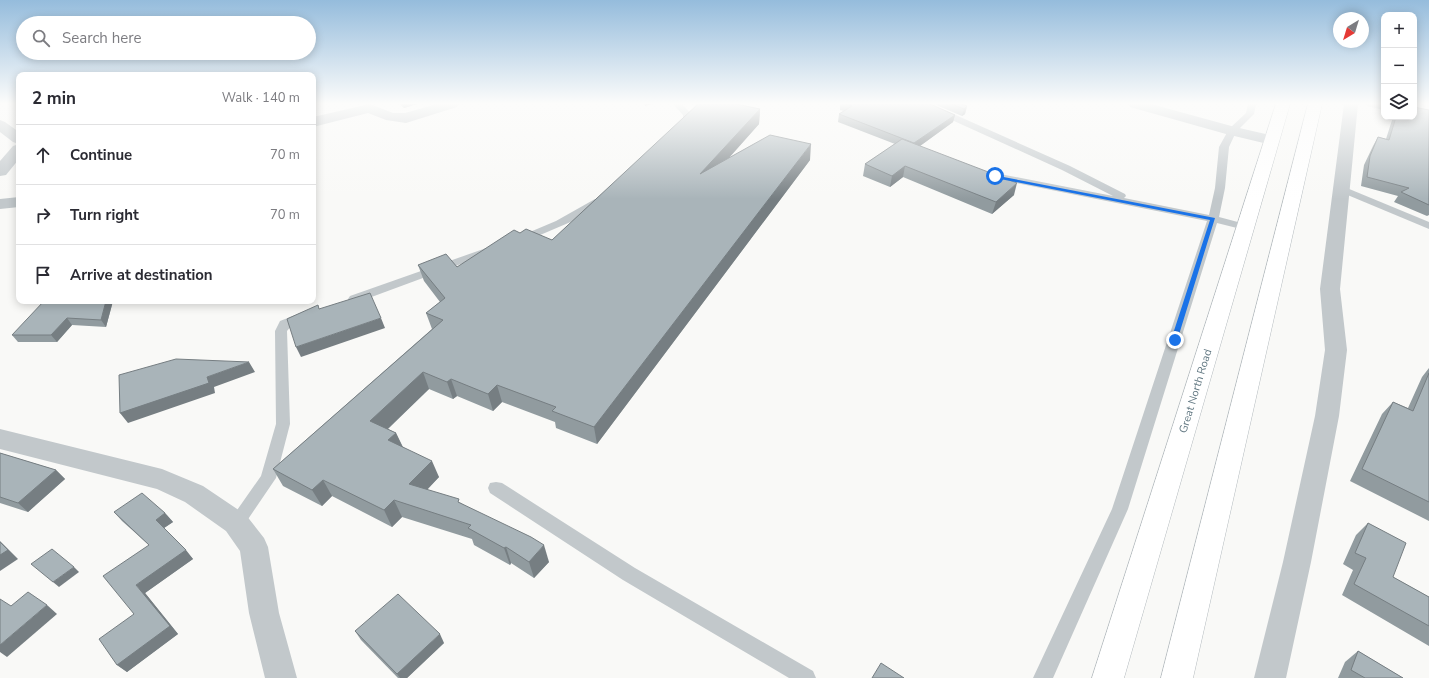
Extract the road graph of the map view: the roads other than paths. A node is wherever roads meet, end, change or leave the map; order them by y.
1 (994, 136) edge
2 (1230, 136) edge
3 (1253, 136) edge
4 (1273, 136) edge
5 (1308, 136) edge
6 (1348, 136) edge
7 (1272, 140) junction
8 (16, 152) edge
9 (0, 171) edge
10 (995, 176) edge
11 (1342, 189) junction
12 (608, 192) edge
13 (16, 202) edge
14 (1135, 203) junction
15 (0, 204) edge
16 (1213, 219) junction
17 (1429, 226) edge
18 (1245, 227) junction
19 (344, 303) edge
20 (315, 312) edge
21 (0, 439) edge
22 (496, 488) dead end
23 (236, 523) junction
24 (281, 678) edge
25 (806, 678) edge
26 (1043, 678) edge
27 (1108, 678) edge
28 (1177, 678) edge
29 (1270, 678) edge

1 - 14 lane
2 - 16 lane
3 - 7 street
4 - 7 main road, Great North Road
5 - 28 main road
6 - 11 street
7 - 18 main road, Great North Road
8 - 9 street
10 - 14 lane
11 - 17 lane
11 - 29 street
12 - 19 lane
13 - 15 street
14 - 16 lane
16 - 18 lane
16 - 26 lane
18 - 27 main road, Great North Road
20 - 23 lane
21 - 23 street
22 - 25 lane
23 - 24 street

